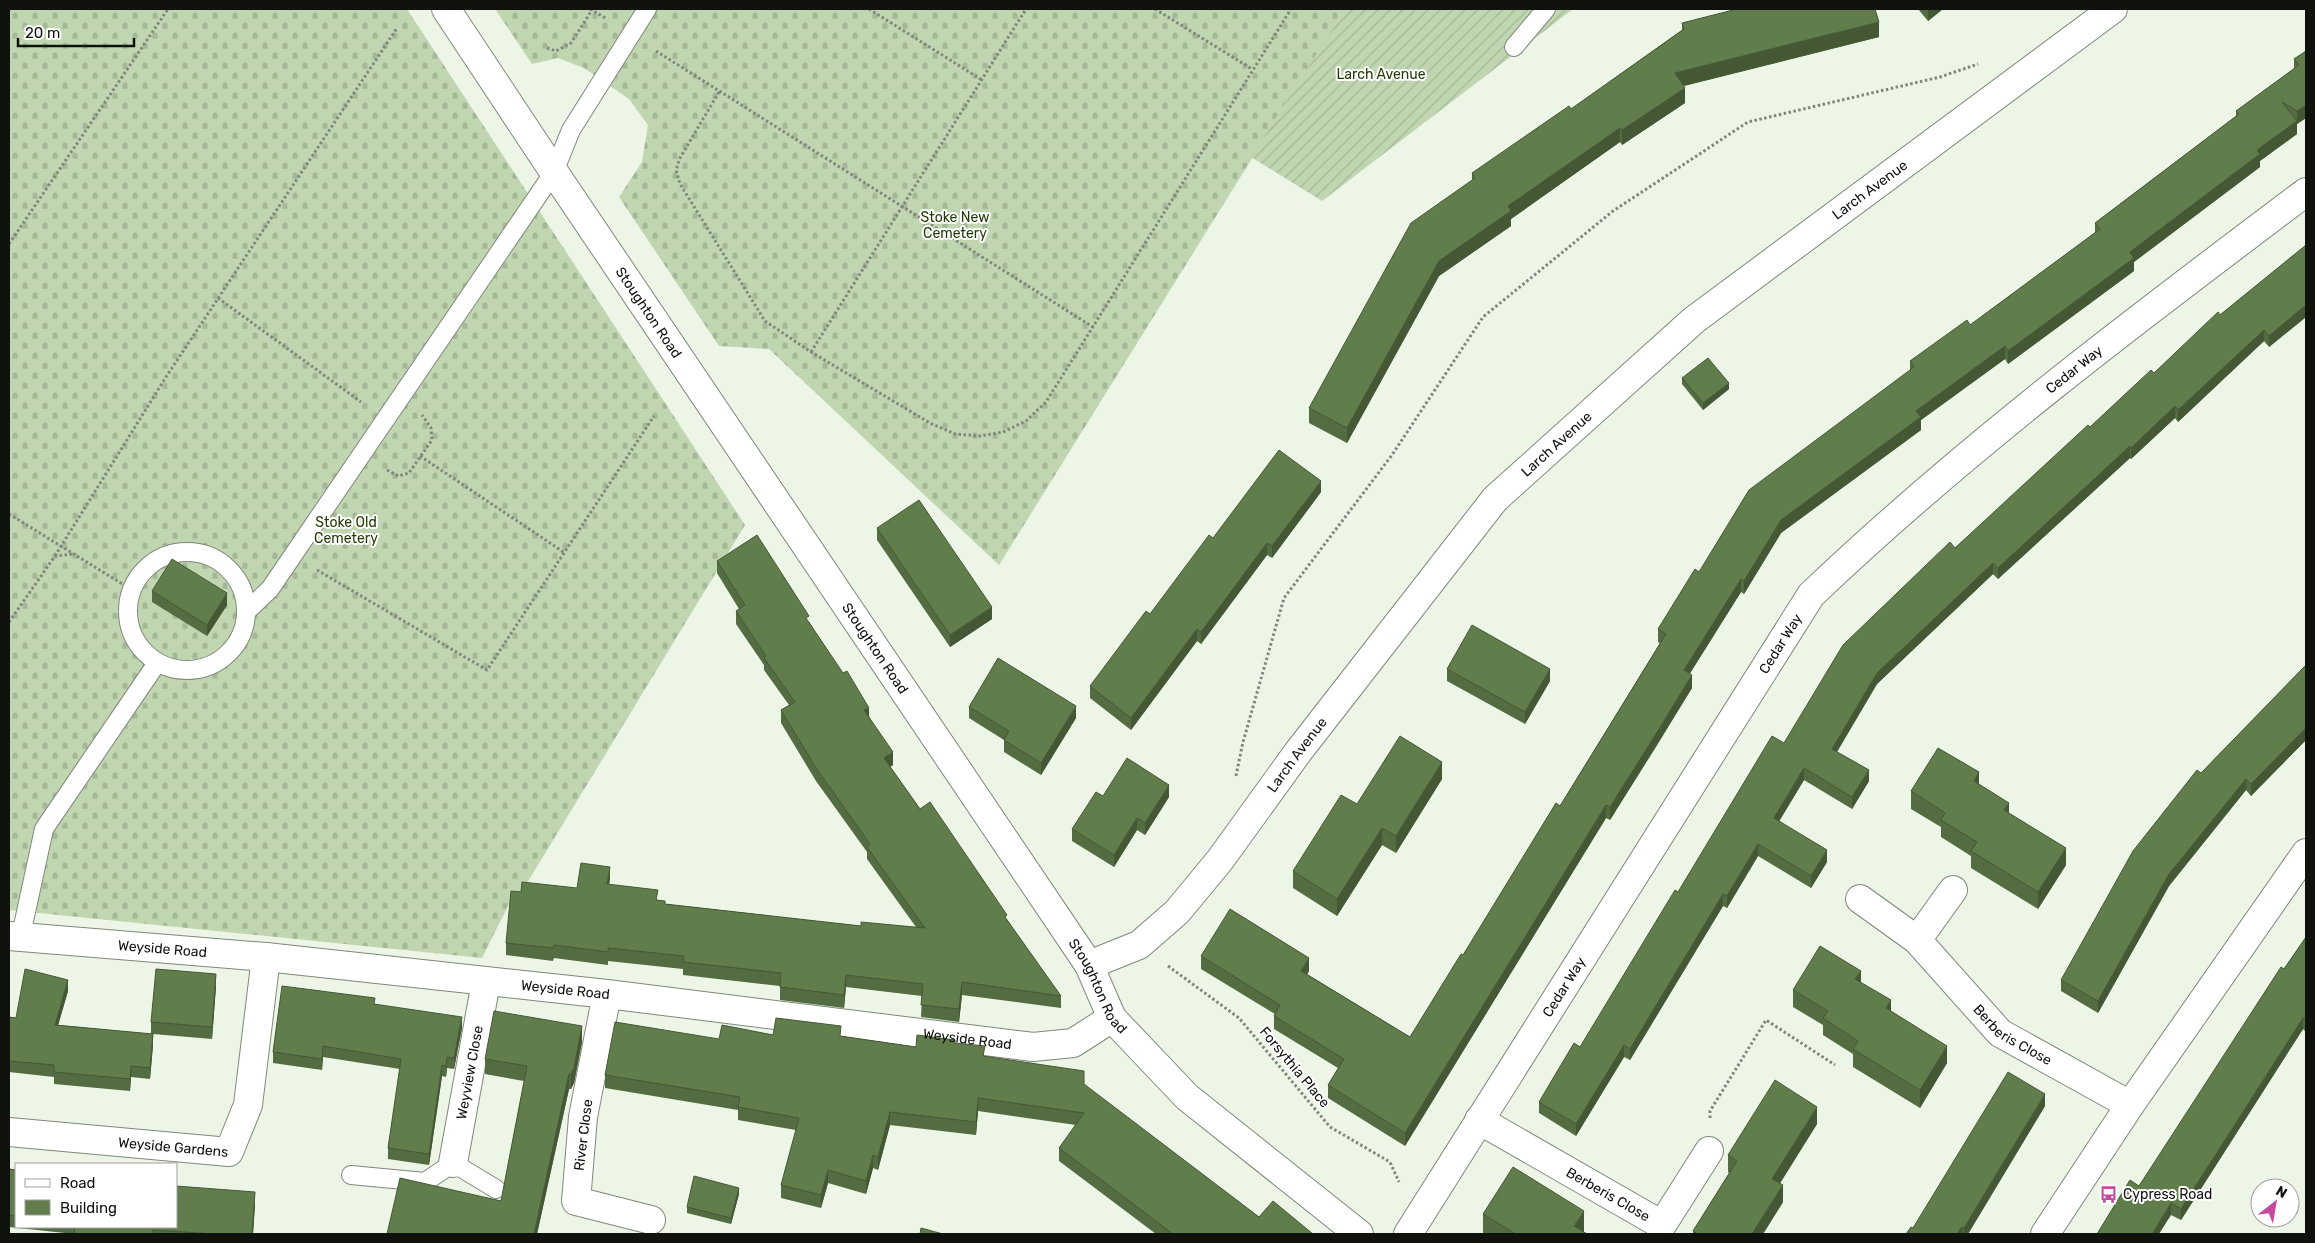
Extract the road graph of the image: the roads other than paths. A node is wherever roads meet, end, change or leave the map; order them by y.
1 (446, 9) edge
2 (647, 9) edge
3 (1546, 9) edge
4 (2113, 9) edge
5 (1514, 47) dead end
6 (554, 172) junction
7 (2306, 192) edge
8 (246, 612) junction
9 (157, 663) junction
10 (2306, 853) edge
11 (1954, 890) dead end
12 (1860, 899) dead end
13 (15, 936) edge
14 (1917, 940) junction
15 (266, 957) junction
16 (1089, 965) junction
17 (486, 982) junction
18 (607, 994) junction
19 (1112, 1018) junction
20 (2130, 1105) junction
21 (1479, 1120) junction
22 (9, 1132) edge
23 (1709, 1151) road end
24 (453, 1163) junction
25 (352, 1175) dead end
26 (496, 1189) dead end
27 (651, 1220) dead end
28 (1360, 1234) edge
29 (1408, 1234) edge
30 (2045, 1234) edge

1 - 6 street, Stoughton Road
2 - 6 lane
3 - 5 lane
4 - 16 street, Larch Avenue
6 - 8 lane
6 - 16 street, Stoughton Road
7 - 21 street, Cedar Way
8 - 9 lane
8 - 9 lane
9 - 13 lane
10 - 20 street
11 - 14 street
12 - 14 street, Berberis Close
13 - 15 street, Weyside Road
14 - 20 street, Berberis Close
15 - 17 street, Weyside Road
15 - 22 street, Weyside Gardens
16 - 19 street, Stoughton Road
17 - 18 street, Weyside Road
17 - 24 street, Weyview Close
18 - 19 street, Weyside Road
18 - 27 street, River Close
19 - 28 street, Stoughton Road
20 - 30 street
21 - 23 street, Berberis Close
21 - 29 street, Cedar Way
24 - 25 lane
24 - 26 lane

